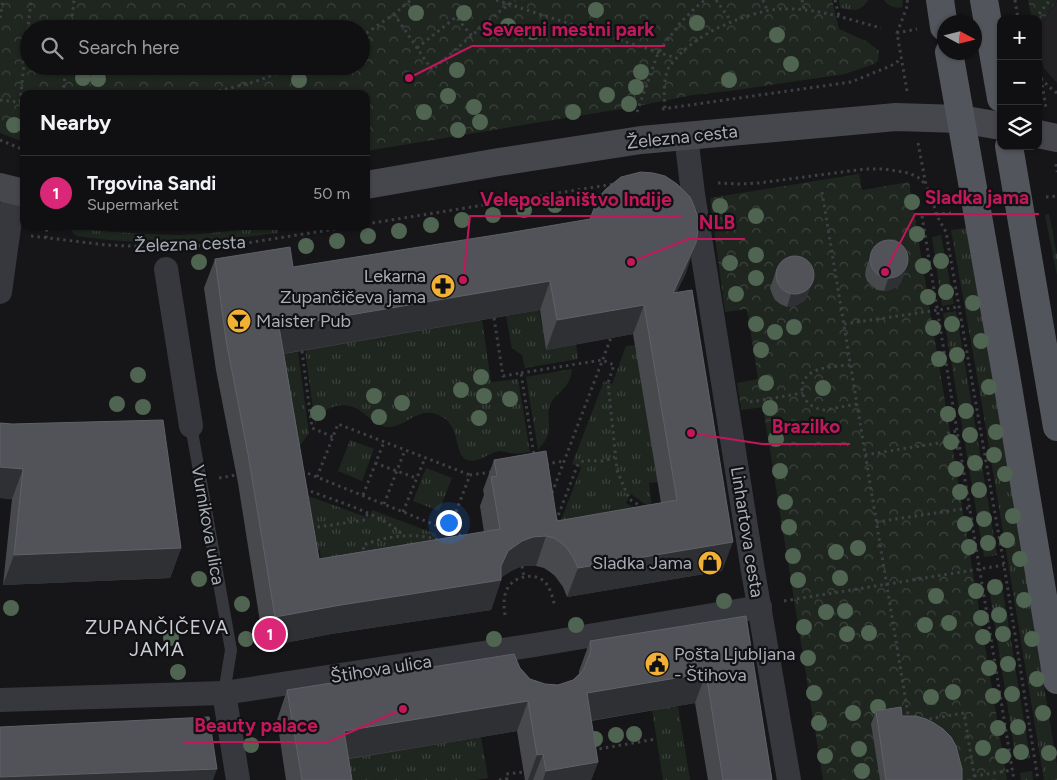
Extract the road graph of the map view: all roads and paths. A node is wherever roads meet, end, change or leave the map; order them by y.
1 (2, 0) edge
2 (31, 0) edge
3 (74, 0) edge
4 (411, 0) edge
5 (496, 0) edge
6 (514, 0) edge
7 (705, 0) edge
8 (716, 0) edge
9 (763, 0) edge
10 (802, 0) edge
11 (835, 0) edge
12 (907, 0) edge
13 (940, 0) edge
14 (984, 0) edge
15 (1015, 0) edge
16 (1050, 0) edge
17 (508, 4) junction
18 (804, 9) junction
19 (767, 10) junction
20 (394, 14) junction
21 (1017, 15) edge
22 (1038, 15) edge
23 (839, 17) junction
24 (0, 18) edge
25 (29, 20) edge
26 (71, 20) edge
27 (731, 21) junction
28 (881, 28) dead end
29 (932, 28) edge
30 (370, 30) edge
31 (897, 33) junction
32 (472, 36) junction
33 (417, 48) junction
34 (658, 52) junction
35 (676, 58) junction
36 (950, 60) edge
37 (24, 75) edge
38 (65, 75) edge
39 (273, 75) edge
40 (997, 75) edge
41 (904, 76) dead end
42 (1042, 79) edge
43 (1042, 87) edge
44 (23, 90) edge
45 (63, 90) edge
46 (222, 90) edge
47 (1057, 93) edge
48 (0, 100) edge
49 (1046, 102) dead end
50 (20, 103) edge
51 (665, 108) dead end
52 (636, 114) dead end
53 (960, 119) junction
54 (997, 125) edge
55 (1042, 135) edge
56 (686, 136) junction
57 (1057, 138) edge
58 (0, 140) edge
59 (20, 148) edge
60 (1010, 150) edge
61 (1056, 168) edge
62 (1057, 172) edge
63 (691, 181) junction
64 (618, 183) edge
65 (370, 184) edge
66 (12, 190) edge
67 (822, 192) dead end
68 (948, 213) dead end
69 (936, 214) junction
70 (922, 216) dead end
71 (370, 223) edge
72 (47, 230) edge
73 (327, 230) edge
74 (25, 235) dead end
75 (46, 238) junction
76 (157, 247) dead end
77 (169, 258) joint
78 (0, 292) edge
79 (958, 307) junction
80 (937, 310) junction
81 (494, 318) edge
82 (844, 324) junction
83 (614, 328) edge
84 (302, 351) edge
85 (602, 360) junction
86 (850, 365) junction
87 (521, 373) junction
88 (803, 393) junction
89 (857, 404) junction
90 (727, 405) junction
91 (191, 426) joint
92 (1057, 427) edge
93 (957, 431) junction
94 (333, 438) junction
95 (384, 442) junction
96 (944, 442) junction
97 (959, 448) junction
98 (405, 450) junction
99 (866, 455) junction
100 (534, 457) edge
101 (615, 457) junction
102 (425, 458) junction
103 (565, 461) junction
104 (375, 463) junction
105 (546, 464) edge
106 (296, 468) edge
107 (397, 471) junction
108 (498, 471) edge
109 (304, 472) junction
110 (470, 474) junction
111 (317, 477) junction
112 (416, 478) junction
113 (302, 479) edge
114 (299, 487) edge
115 (363, 495) junction
116 (550, 497) edge
117 (384, 504) junction
118 (969, 508) junction
119 (403, 512) junction
120 (650, 512) edge
121 (368, 513) junction
122 (876, 522) junction
123 (554, 526) edge
124 (308, 528) edge
125 (449, 530) junction
126 (460, 535) junction
127 (403, 536) junction
128 (468, 538) edge
129 (458, 541) edge
130 (445, 542) edge
131 (365, 562) edge
132 (1004, 564) junction
133 (522, 566) edge
134 (980, 569) junction
135 (524, 577) junction
136 (886, 584) junction
137 (769, 605) junction
138 (555, 607) dead end
139 (505, 615) dead end
140 (1057, 680) edge
141 (224, 693) junction
142 (0, 700) edge
143 (656, 739) dead end
144 (587, 751) edge
145 (1012, 770) junction
146 (524, 772) dead end
147 (974, 778) edge
148 (507, 779) edge
149 (238, 780) edge
150 (499, 780) edge
151 (789, 780) edge
152 (1014, 780) edge
153 (1038, 780) edge

1 - 24 path
2 - 25 path
3 - 26 path
4 - 20 path
5 - 17 path
6 - 17 path
7 - 34 path
8 - 27 path
9 - 19 path
10 - 18 path
11 - 23 path
12 - 31 path
13 - 29 main road
14 - 40 main road
15 - 21 path
16 - 22 path
17 - 32 path
17 - 34 path
18 - 19 path
18 - 23 path
19 - 27 path
20 - 30 path
20 - 33 path
23 - 28 path
27 - 35 path
29 - 31 path
31 - 41 path
32 - 33 path
32 - 33 path
34 - 35 path
34 - 52 path
35 - 51 path
36 - 53 main road
37 - 44 path
38 - 45 path
39 - 46 path
42 - 47 path
43 - 49 path
48 - 50 path
53 - 54 street, Železna cesta
53 - 56 street, Železna cesta
53 - 140 main road
55 - 57 street
56 - 63 street, Linhartova cesta
56 - 65 street, Železna cesta
58 - 59 path
60 - 92 main road
61 - 62 path
63 - 69 path
63 - 90 street, Linhartova cesta
64 - 71 path
66 - 78 street
67 - 82 path
68 - 69 path
69 - 79 path
70 - 80 path
72 - 75 path
73 - 77 path, Železna cesta
74 - 75 path, Železna cesta
75 - 76 path, Železna cesta
77 - 91 street, Vurnikova ulica
79 - 80 path
79 - 132 path
80 - 82 path
80 - 93 path
81 - 87 path
82 - 86 path
83 - 85 path
84 - 94 path
85 - 87 path
85 - 101 path
85 - 103 path
86 - 88 path
86 - 89 path
87 - 100 path
88 - 89 path
88 - 90 path
89 - 99 path
90 - 137 street, Linhartova cesta
91 - 141 lane, Vurnikova ulica
93 - 96 path
93 - 97 path
94 - 95 path
94 - 111 path
95 - 98 path
95 - 104 path
96 - 97 path
96 - 99 path
97 - 118 path
98 - 102 path
98 - 107 path
99 - 122 path
101 - 120 path
101 - 123 path
102 - 110 path
102 - 112 path
103 - 105 path
103 - 116 path
104 - 107 path
104 - 115 path
106 - 109 path
107 - 112 path
107 - 117 path
108 - 110 path
109 - 111 path
109 - 113 path
110 - 125 path
111 - 115 path
112 - 119 path
114 - 121 path
115 - 117 path
117 - 119 path
118 - 122 path
118 - 134 path
119 - 125 path
121 - 124 path
121 - 127 path
122 - 136 path
125 - 126 path
126 - 128 path
126 - 129 path
127 - 130 path
127 - 131 path
132 - 134 path
132 - 153 path
133 - 135 path
134 - 136 path
134 - 145 path
135 - 138 path
135 - 139 path
136 - 137 path
136 - 147 path
137 - 141 street, Štihova ulica
137 - 151 street, Linhartova cesta
141 - 142 street, Štihova ulica
141 - 149 street, Vurnikova ulica
143 - 144 path
145 - 147 path
145 - 152 path
146 - 148 path
148 - 150 path

